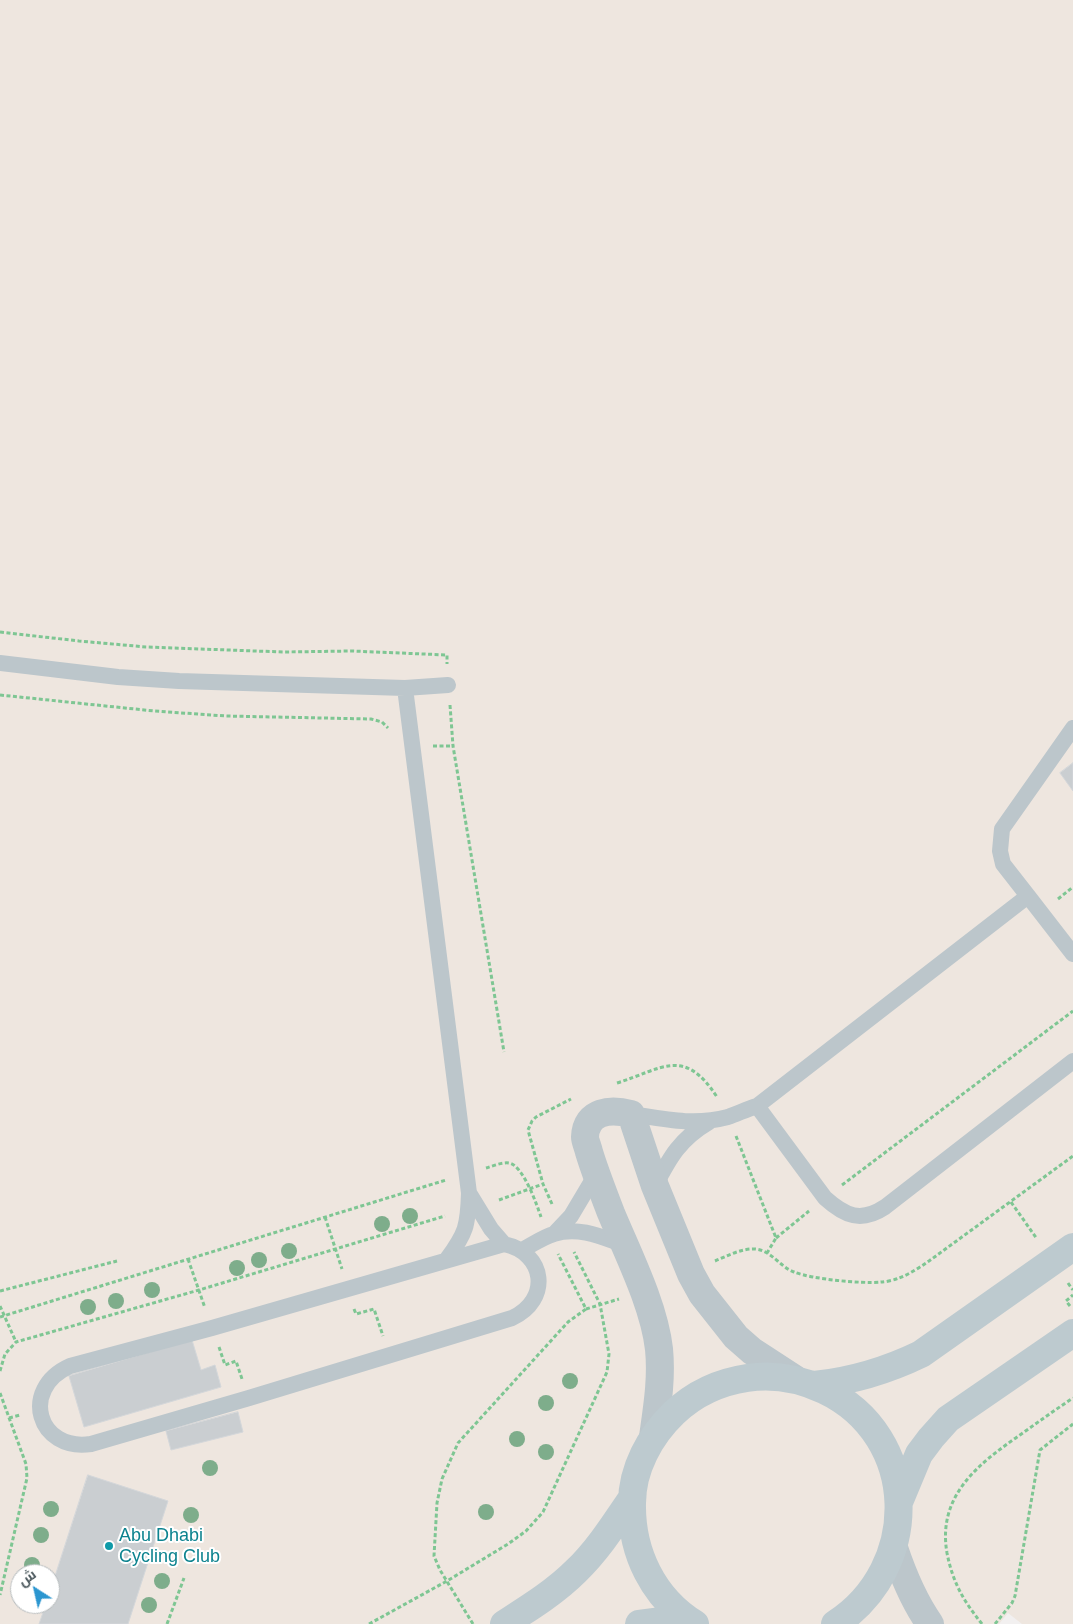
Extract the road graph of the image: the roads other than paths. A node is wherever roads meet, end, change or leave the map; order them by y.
1 (0, 663) edge
2 (448, 686) road end
3 (405, 688) junction
4 (1073, 728) edge
5 (1028, 896) junction
6 (1073, 954) edge
7 (1073, 1061) edge
8 (757, 1106) junction
9 (631, 1114) junction
10 (711, 1121) junction
11 (596, 1174) junction
12 (655, 1186) junction
13 (471, 1203) junction
14 (559, 1233) junction
15 (504, 1244) junction
16 (624, 1245) junction
17 (522, 1250) junction
18 (1063, 1255) edge
19 (447, 1259) junction
20 (1073, 1333) edge
21 (805, 1382) junction
22 (653, 1437) junction
23 (632, 1498) junction
24 (899, 1502) junction
25 (894, 1548) junction
26 (690, 1621) edge
27 (504, 1624) edge
28 (639, 1624) edge
29 (835, 1624) edge
30 (930, 1624) edge

1 - 3 lane
2 - 3 lane
3 - 13 lane
4 - 5 lane
5 - 6 lane
5 - 8 lane
7 - 8 lane
8 - 10 lane
9 - 10 lane
9 - 11 street
9 - 12 street
10 - 12 lane
11 - 14 lane
11 - 16 street
12 - 21 street
13 - 15 lane
13 - 19 lane
14 - 16 lane
14 - 17 lane
15 - 17 lane
15 - 19 lane
16 - 22 street
17 - 19 lane
18 - 21 main road
20 - 24 main road
21 - 22 main road
21 - 24 main road
22 - 23 main road
23 - 26 main road
23 - 27 main road
24 - 25 main road
25 - 29 main road
25 - 30 street
26 - 28 main road

